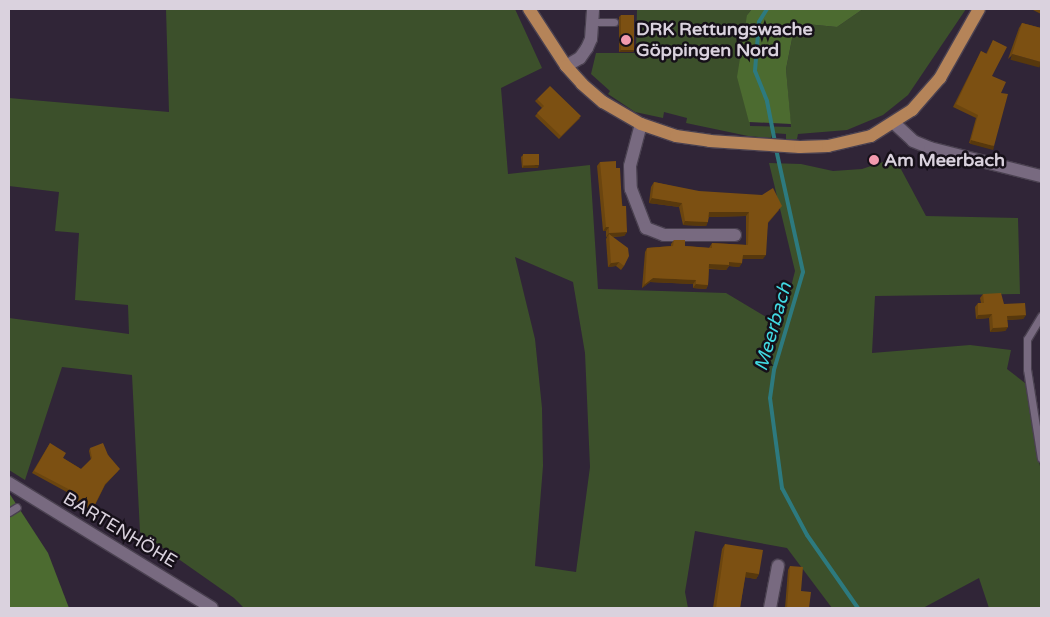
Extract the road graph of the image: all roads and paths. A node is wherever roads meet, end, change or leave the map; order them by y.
1 (530, 9) edge
2 (593, 9) edge
3 (979, 9) edge
4 (593, 22) junction
5 (614, 22) dead end
6 (566, 66) junction
7 (894, 123) junction
8 (641, 124) junction
9 (1041, 176) edge
10 (735, 234) dead end
11 (1041, 316) edge
12 (1041, 458) edge
13 (9, 483) edge
14 (18, 507) dead end
15 (9, 512) edge
16 (778, 566) dead end
17 (212, 608) edge
18 (770, 608) edge

1 - 6 main road
2 - 4 street
3 - 7 main road
4 - 5 lane
4 - 6 street
6 - 8 main road
7 - 8 main road
7 - 9 street
8 - 10 street
11 - 12 lane
13 - 17 street, BARTENHÖHE
14 - 15 lane
16 - 18 street

